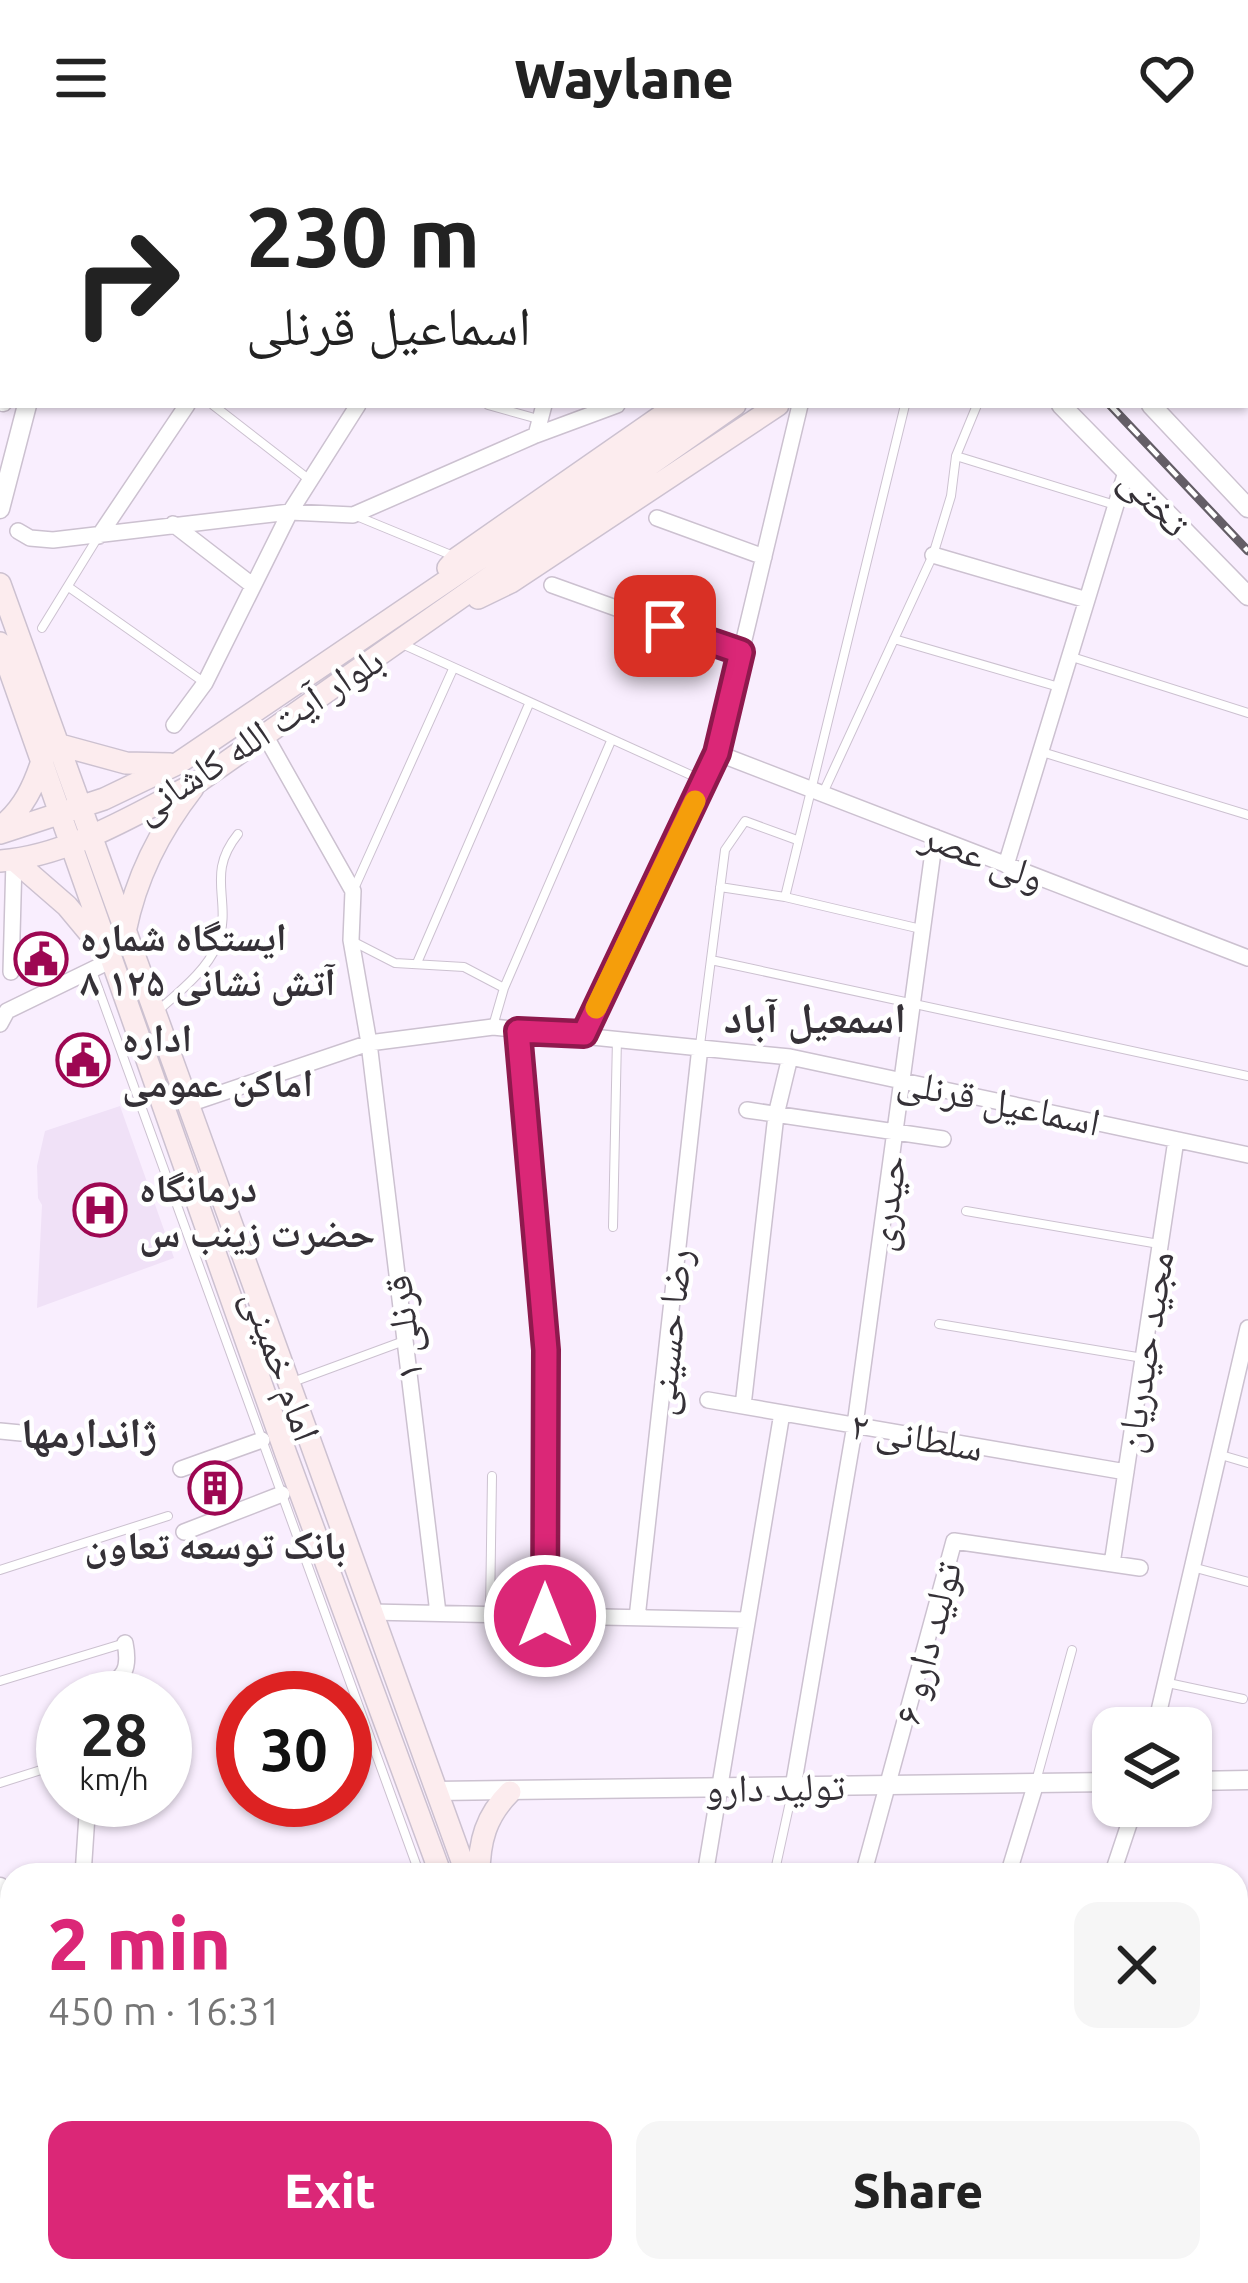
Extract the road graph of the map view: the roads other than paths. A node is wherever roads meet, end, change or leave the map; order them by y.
1 (26, 408) edge
2 (185, 408) edge
3 (217, 408) edge
4 (356, 408) edge
5 (498, 408) edge
6 (602, 408) edge
7 (673, 408) edge
8 (721, 408) edge
9 (721, 408) edge
10 (773, 408) edge
11 (799, 408) edge
12 (904, 408) edge
13 (976, 408) edge
14 (1064, 408) edge
15 (1153, 408) edge
16 (540, 420) edge
17 (956, 456) junction
18 (1126, 472) junction
19 (311, 481) junction
20 (1116, 505) junction
21 (0, 508) edge
22 (1248, 508) edge
23 (290, 512) junction
24 (353, 514) junction
25 (657, 518) dead end
26 (173, 524) junction
27 (18, 531) dead end
28 (99, 536) junction
29 (933, 555) junction
30 (764, 557) junction
31 (457, 558) junction
32 (0, 584) edge
33 (252, 585) junction
34 (552, 585) dead end
35 (70, 588) junction
36 (424, 596) junction
37 (1248, 596) edge
38 (1087, 600) junction
39 (439, 616) junction
40 (42, 628) dead end
41 (894, 639) junction
42 (0, 643) edge
43 (400, 644) junction
44 (741, 652) junction
45 (1070, 656) junction
46 (453, 669) junction
47 (205, 683) junction
48 (1060, 688) junction
49 (529, 704) junction
50 (1248, 713) edge
51 (174, 725) dead end
52 (266, 737) junction
53 (611, 740) junction
54 (51, 752) junction
55 (1041, 752) junction
56 (717, 753) junction
57 (176, 764) junction
58 (704, 781) junction
59 (197, 782) junction
60 (816, 792) junction
61 (72, 810) junction
62 (1248, 814) edge
63 (0, 830) edge
64 (238, 834) dead end
65 (934, 837) junction
66 (82, 838) junction
67 (797, 840) junction
68 (7, 860) edge
69 (1006, 865) junction
70 (720, 887) junction
71 (352, 890) junction
72 (785, 897) junction
73 (923, 929) junction
74 (125, 932) junction
75 (351, 940) junction
76 (1248, 958) edge
77 (711, 960) junction
78 (417, 963) junction
79 (102, 965) junction
80 (11, 972) dead end
81 (504, 988) junction
82 (913, 1004) junction
83 (154, 1015) junction
84 (0, 1024) edge
85 (493, 1028) junction
86 (518, 1031) junction
87 (584, 1034) junction
88 (617, 1038) junction
89 (368, 1043) junction
90 (700, 1046) junction
91 (790, 1057) junction
92 (1248, 1076) edge
93 (902, 1079) junction
94 (186, 1105) junction
95 (747, 1110) dead end
96 (776, 1115) junction
97 (895, 1134) junction
98 (943, 1139) dead end
99 (1176, 1140) junction
100 (1248, 1155) edge
101 (966, 1211) dead end
102 (613, 1227) dead end
103 (1160, 1244) junction
104 (939, 1324) dead end
105 (1248, 1333) edge
106 (404, 1341) junction
107 (1143, 1358) junction
108 (289, 1383) junction
109 (708, 1400) dead end
110 (743, 1406) junction
111 (782, 1413) junction
112 (855, 1425) junction
113 (0, 1431) edge
114 (21, 1433) dead end
115 (262, 1440) junction
116 (1219, 1455) junction
117 (1248, 1463) edge
118 (181, 1469) dead end
119 (1126, 1472) junction
120 (492, 1476) dead end
121 (282, 1495) junction
122 (168, 1516) dead end
123 (184, 1532) dead end
124 (1112, 1564) junction
125 (1140, 1568) dead end
126 (1192, 1568) junction
127 (0, 1570) edge
128 (1248, 1582) edge
129 (370, 1612) junction
130 (438, 1613) junction
131 (490, 1615) junction
132 (545, 1616) junction
133 (637, 1618) junction
134 (745, 1620) junction
135 (125, 1643) joint
136 (1072, 1650) dead end
137 (126, 1671) edge
138 (0, 1681) edge
139 (1166, 1682) junction
140 (1243, 1699) dead end
141 (1160, 1707) edge
142 (36, 1772) edge
143 (1248, 1780) edge
144 (1212, 1781) edge
145 (0, 1783) edge
146 (1092, 1783) edge
147 (1036, 1784) junction
148 (889, 1786) junction
149 (793, 1787) junction
150 (718, 1788) junction
151 (436, 1791) junction
152 (510, 1792) junction
153 (86, 1827) edge
154 (1128, 1827) edge
155 (84, 1863) edge
156 (416, 1863) edge
157 (437, 1863) edge
158 (463, 1863) edge
159 (480, 1863) edge
160 (707, 1863) edge
161 (777, 1863) edge
162 (867, 1863) edge
163 (1012, 1863) edge
164 (1116, 1863) edge

1 - 21 street
2 - 28 street
3 - 19 lane
4 - 19 street
5 - 16 lane
6 - 16 street
7 - 31 main road, بلوار آیت الله کاشانی
8 - 39 main road, بلوار آیت الله کاشانی
9 - 36 main road, بلوار آیت الله کاشانی
10 - 39 main road, بلوار آیت الله کاشانی
11 - 30 street
12 - 60 lane
13 - 17 lane
14 - 18 street, تختی
15 - 22 street
16 - 24 street
17 - 20 lane
17 - 29 lane
18 - 20 street
18 - 37 street, تختی
19 - 23 street
20 - 38 street
23 - 24 street
23 - 26 street
23 - 33 street
24 - 31 lane
25 - 30 street
26 - 28 street
26 - 33 street
27 - 28 street
28 - 35 lane
29 - 38 street
29 - 41 lane
30 - 44 street
31 - 36 main road, بلوار آیت الله کاشانی
32 - 54 main road, امام خمینی
33 - 47 street
34 - 44 street
35 - 40 lane
35 - 47 lane
36 - 57 main road, بلوار آیت الله کاشانی
38 - 45 street
39 - 43 main road, بلوار آیت الله کاشانی
41 - 48 lane
41 - 60 lane
42 - 54 main road, امام خمینی
43 - 46 lane
43 - 52 main road, بلوار آیت الله کاشانی
44 - 56 street
45 - 48 street
45 - 50 lane
46 - 49 lane
46 - 71 lane
47 - 51 street
48 - 55 street
49 - 53 lane
49 - 78 lane
52 - 59 main road, بلوار آیت الله کاشانی
52 - 71 street
53 - 58 lane
53 - 81 lane
54 - 57 main road
54 - 61 main road, امام خمینی
54 - 63 main road
55 - 62 lane
55 - 69 street
56 - 58 lane
56 - 60 street, ولی عصر
57 - 61 main road, بلوار آیت الله کاشانی
58 - 87 lane
59 - 66 main road, بلوار آیت الله کاشانی
59 - 74 main road
60 - 65 street, ولی عصر
60 - 67 lane
61 - 63 main road, بلوار آیت الله کاشانی
61 - 66 main road, امام خمینی
64 - 83 lane
65 - 69 street, ولی عصر
65 - 73 street, حیدری
66 - 68 main road, بلوار آیت الله کاشانی
66 - 74 main road, امام خمینی
66 - 79 main road, امام خمینی
67 - 70 lane
67 - 72 lane
68 - 79 main road
68 - 80 street
69 - 76 street, ولی عصر
70 - 72 lane
70 - 77 lane
71 - 75 street, قرنلی ۱
72 - 73 lane
73 - 82 street, حیدری
74 - 83 main road, امام خمینی
75 - 78 lane
75 - 89 street, قرنلی ۱
77 - 82 lane
77 - 90 lane
78 - 81 lane
79 - 84 street
79 - 115 lane, امام خمینی
79 - 157 main road, امام خمینی
81 - 85 lane
82 - 92 lane
82 - 93 street, حیدری
83 - 94 main road, امام خمینی
85 - 86 street, اسماعیل قرنلی
85 - 89 street, اسماعیل قرنلی
86 - 87 street, اسماعیل قرنلی
86 - 132 street
87 - 88 street, اسماعیل قرنلی
88 - 90 street, اسماعیل قرنلی
88 - 102 lane
89 - 94 street, اسماعیل قرنلی
89 - 106 street, قرنلی ۱
90 - 91 street, اسماعیل قرنلی
90 - 133 street, رضا حسینی
91 - 93 street, اسماعیل قرنلی
91 - 96 street
93 - 97 street, حیدری
93 - 99 street, اسماعیل قرنلی
94 - 108 main road, امام خمینی
95 - 96 street
96 - 97 street
96 - 110 street
97 - 98 street
97 - 112 street, حیدری
99 - 100 street, اسماعیل قرنلی
99 - 103 street, مجید حیدریان
101 - 103 lane
103 - 107 street, مجید حیدریان
104 - 107 lane
105 - 116 street
106 - 108 lane
106 - 130 street, قرنلی ۱
107 - 119 street, مجید حیدریان
108 - 129 main road, امام خمینی
109 - 110 street, ۲ سلطانی
110 - 111 street, ۲ سلطانی
111 - 112 street, ۲ سلطانی
111 - 134 street
112 - 119 street, ۲ سلطانی
112 - 149 street, حیدری
113 - 114 street
115 - 118 street
115 - 121 lane, امام خمینی
116 - 117 lane
116 - 126 street
119 - 124 street, مجید حیدریان
120 - 131 lane
121 - 123 street
121 - 156 lane, امام خمینی
122 - 127 lane
124 - 125 street, تولید دارو ۶
124 - 148 street, تولید دارو ۶
126 - 128 lane
126 - 139 street
129 - 130 street
129 - 151 main road, امام خمینی
130 - 131 street
131 - 132 street
132 - 133 street
133 - 134 street
134 - 150 street
135 - 137 street
135 - 138 lane
136 - 147 lane
139 - 140 lane
139 - 141 street
142 - 145 lane
143 - 144 street
146 - 147 street, تولید دارو
147 - 148 street, تولید دارو
147 - 163 street
148 - 149 street, تولید دارو
148 - 162 street
149 - 150 street, تولید دارو
149 - 161 lane
150 - 152 street, تولید دارو
150 - 160 street
151 - 152 street, تولید دارو
151 - 158 main road, امام خمینی
152 - 159 main road
153 - 155 street
154 - 164 street

